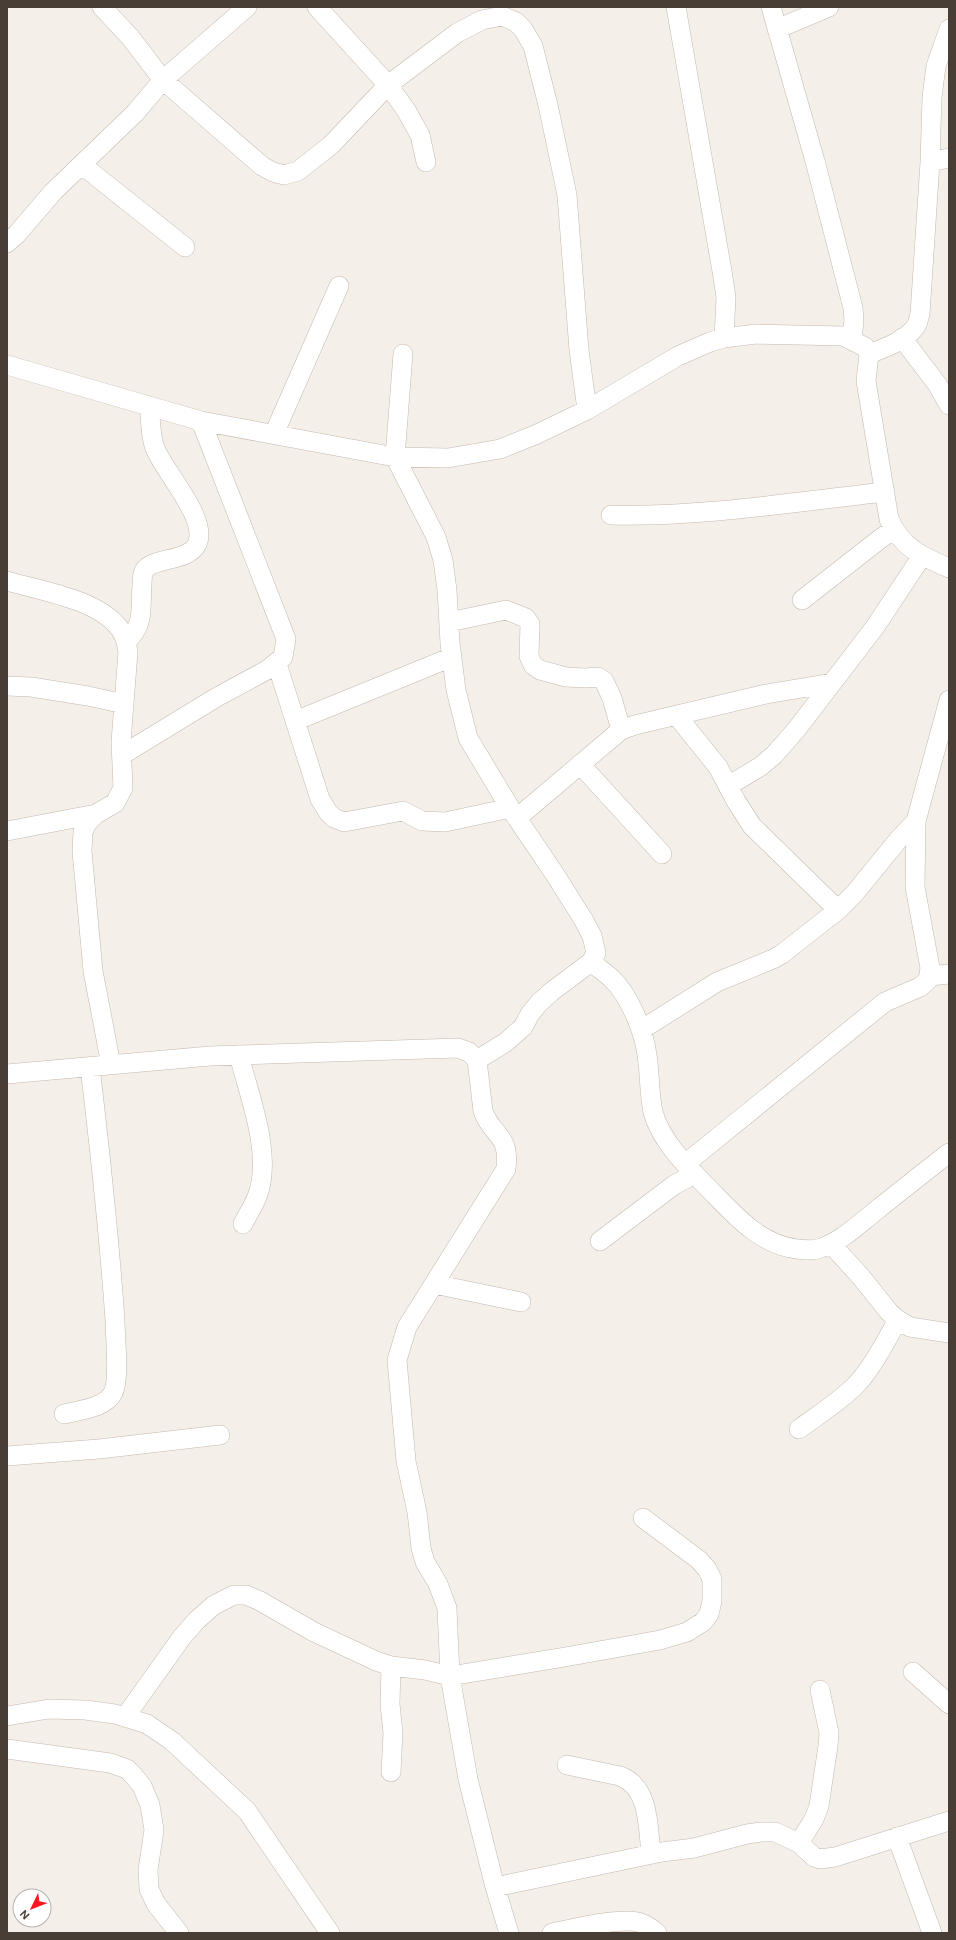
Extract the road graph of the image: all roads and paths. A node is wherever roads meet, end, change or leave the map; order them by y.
1 (102, 7) edge
2 (247, 7) edge
3 (317, 7) edge
4 (523, 7) edge
5 (676, 7) edge
6 (771, 7) edge
7 (829, 7) edge
8 (523, 29) junction
9 (777, 29) junction
10 (949, 29) edge
11 (163, 80) junction
12 (388, 85) junction
13 (949, 158) edge
14 (426, 162) dead end
15 (930, 162) junction
16 (82, 165) junction
17 (7, 243) edge
18 (185, 247) dead end
19 (340, 286) dead end
20 (724, 338) junction
21 (902, 338) junction
22 (852, 340) junction
23 (403, 354) dead end
24 (869, 354) junction
25 (7, 365) edge
26 (949, 405) edge
27 (149, 406) junction
28 (587, 410) junction
29 (201, 421) junction
30 (274, 434) junction
31 (395, 457) junction
32 (885, 492) junction
33 (611, 515) dead end
34 (895, 531) junction
35 (922, 556) junction
36 (949, 568) edge
37 (7, 581) edge
38 (802, 600) dead end
39 (448, 622) junction
40 (126, 642) junction
41 (452, 657) junction
42 (277, 664) junction
43 (832, 683) junction
44 (7, 686) edge
45 (949, 700) edge
46 (124, 704) junction
47 (677, 716) junction
48 (295, 721) junction
49 (621, 730) junction
50 (122, 755) junction
51 (580, 764) junction
52 (728, 786) junction
53 (513, 813) junction
54 (96, 814) junction
55 (916, 821) junction
56 (7, 831) edge
57 (662, 854) dead end
58 (838, 910) junction
59 (592, 962) junction
60 (949, 974) edge
61 (930, 976) junction
62 (641, 1030) junction
63 (239, 1055) junction
64 (477, 1060) junction
65 (111, 1065) junction
66 (90, 1067) junction
67 (7, 1074) edge
68 (949, 1153) edge
69 (690, 1169) junction
70 (242, 1224) dead end
71 (600, 1241) dead end
72 (831, 1244) junction
73 (434, 1284) junction
74 (521, 1302) dead end
75 (898, 1320) junction
76 (949, 1334) edge
77 (64, 1414) dead end
78 (799, 1429) dead end
79 (220, 1435) dead end
80 (7, 1456) edge
81 (643, 1518) dead end
82 (391, 1666) junction
83 (913, 1672) dead end
84 (450, 1676) junction
85 (820, 1690) dead end
86 (949, 1704) edge
87 (7, 1716) edge
88 (125, 1717) junction
89 (7, 1749) edge
90 (567, 1765) dead end
91 (391, 1772) dead end
92 (949, 1821) edge
93 (897, 1837) junction
94 (799, 1843) junction
95 (651, 1854) junction
96 (495, 1887) junction
97 (179, 1933) edge
98 (330, 1933) edge
99 (509, 1933) edge
100 (552, 1933) edge
101 (657, 1933) edge
102 (932, 1933) edge

1 - 11 street
2 - 11 street
3 - 12 street
4 - 8 street
5 - 20 street
6 - 9 street
7 - 9 street
8 - 12 street
8 - 28 street
9 - 22 street
10 - 15 street
11 - 12 street
11 - 16 street
12 - 14 street
13 - 15 street
15 - 21 street
16 - 17 street
16 - 18 street
19 - 30 street
20 - 22 street
20 - 28 street
21 - 24 street
21 - 26 street
22 - 24 street
23 - 31 street
24 - 32 street
25 - 27 street
27 - 29 street
27 - 40 street
28 - 31 street
29 - 30 street
29 - 42 street
30 - 31 street
31 - 39 street
32 - 33 street
32 - 34 street
34 - 35 street
34 - 38 street
35 - 36 street
35 - 43 street
37 - 40 street
39 - 41 street
39 - 49 street
40 - 46 street
41 - 48 street
41 - 53 street
42 - 48 street
42 - 50 street
43 - 47 street
43 - 52 street
44 - 46 street
45 - 55 street
46 - 50 street
47 - 49 street
47 - 52 street
48 - 53 street
49 - 51 street
50 - 54 street
51 - 53 street
51 - 57 street
52 - 58 street
53 - 59 street
54 - 56 street
54 - 65 street
55 - 58 street
55 - 61 street
58 - 62 street
59 - 62 street
59 - 64 street
60 - 61 street
61 - 69 street
62 - 69 street
63 - 64 street
63 - 65 street
63 - 70 street
64 - 73 street
65 - 66 street
66 - 67 street
66 - 77 street
68 - 72 street
69 - 71 street
69 - 72 street
72 - 75 street
73 - 74 street
73 - 84 street
75 - 76 street
75 - 78 street
79 - 80 street
81 - 84 street
82 - 84 street
82 - 88 street
82 - 91 street
83 - 86 street
84 - 96 street
85 - 94 street
87 - 88 street
88 - 98 street
89 - 97 street
90 - 95 street
92 - 93 street
93 - 94 street
93 - 102 street
94 - 95 street
95 - 96 street
96 - 99 street
100 - 101 street

